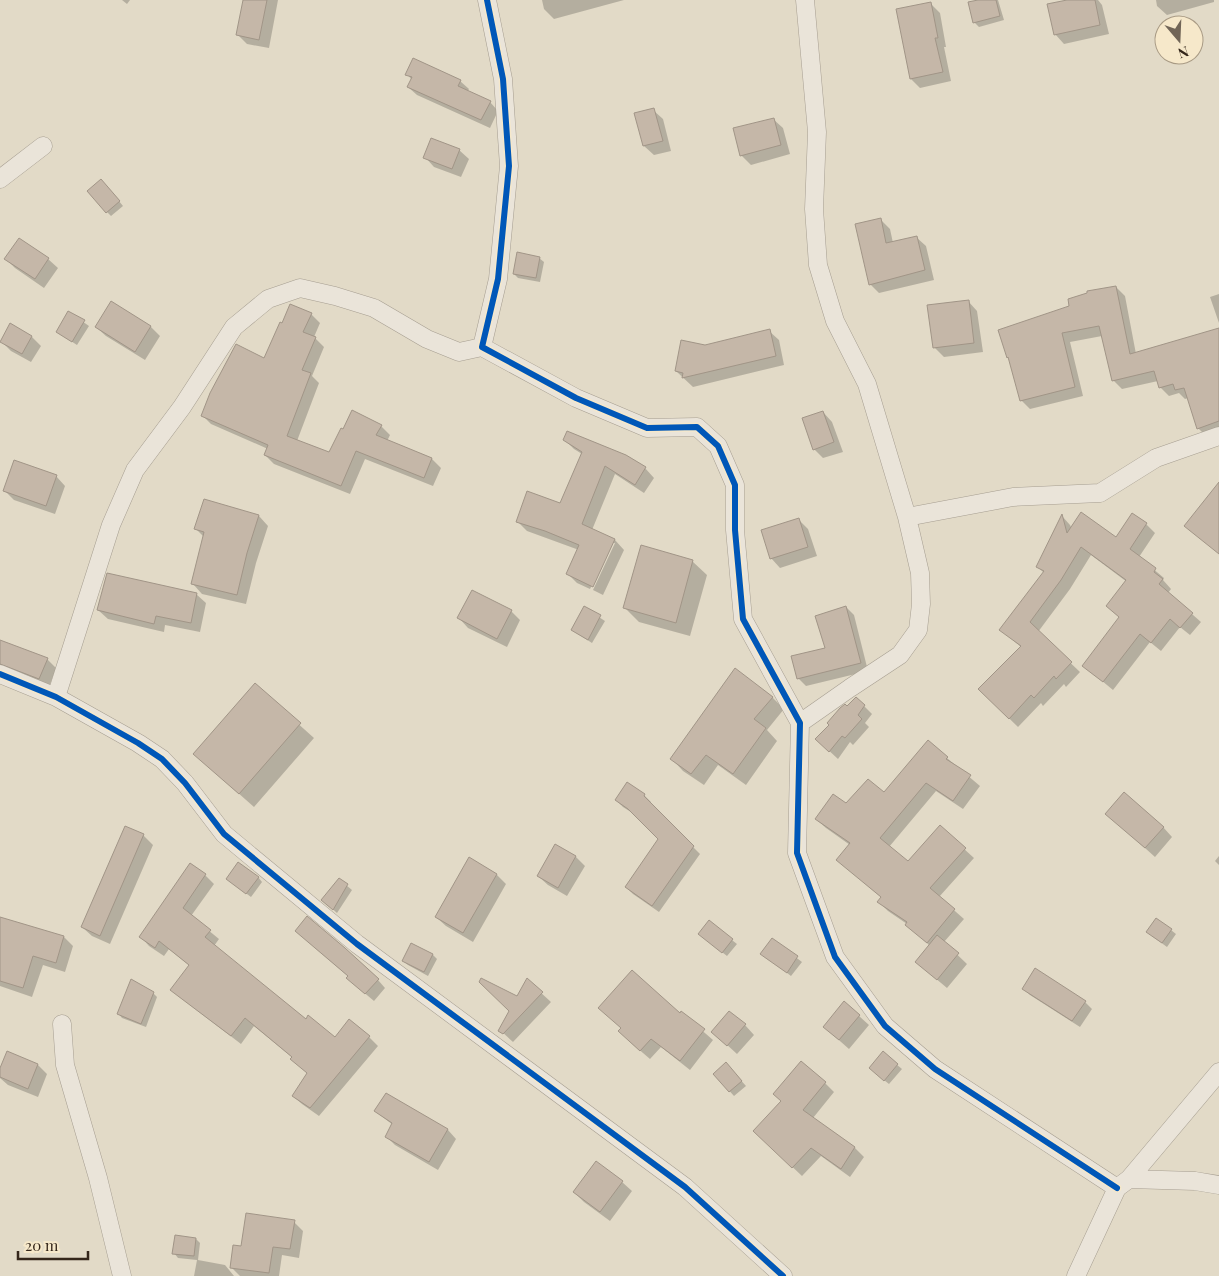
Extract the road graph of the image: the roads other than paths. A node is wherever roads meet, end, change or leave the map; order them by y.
1 (487, 0) edge
2 (805, 0) edge
3 (43, 146) dead end
4 (0, 179) edge
5 (482, 347) junction
6 (1219, 436) edge
7 (907, 517) junction
8 (0, 674) edge
9 (56, 697) junction
10 (800, 723) junction
11 (62, 1024) dead end
12 (1219, 1072) edge
13 (1123, 1184) junction
14 (1219, 1185) edge
15 (122, 1276) edge
16 (783, 1276) edge
17 (1076, 1276) edge

1 - 5 street
2 - 7 street
3 - 4 street
5 - 9 street
5 - 10 street
6 - 7 street
7 - 10 street
8 - 9 street
9 - 16 street
10 - 13 street
11 - 15 street
12 - 13 street
13 - 14 street
13 - 17 street

